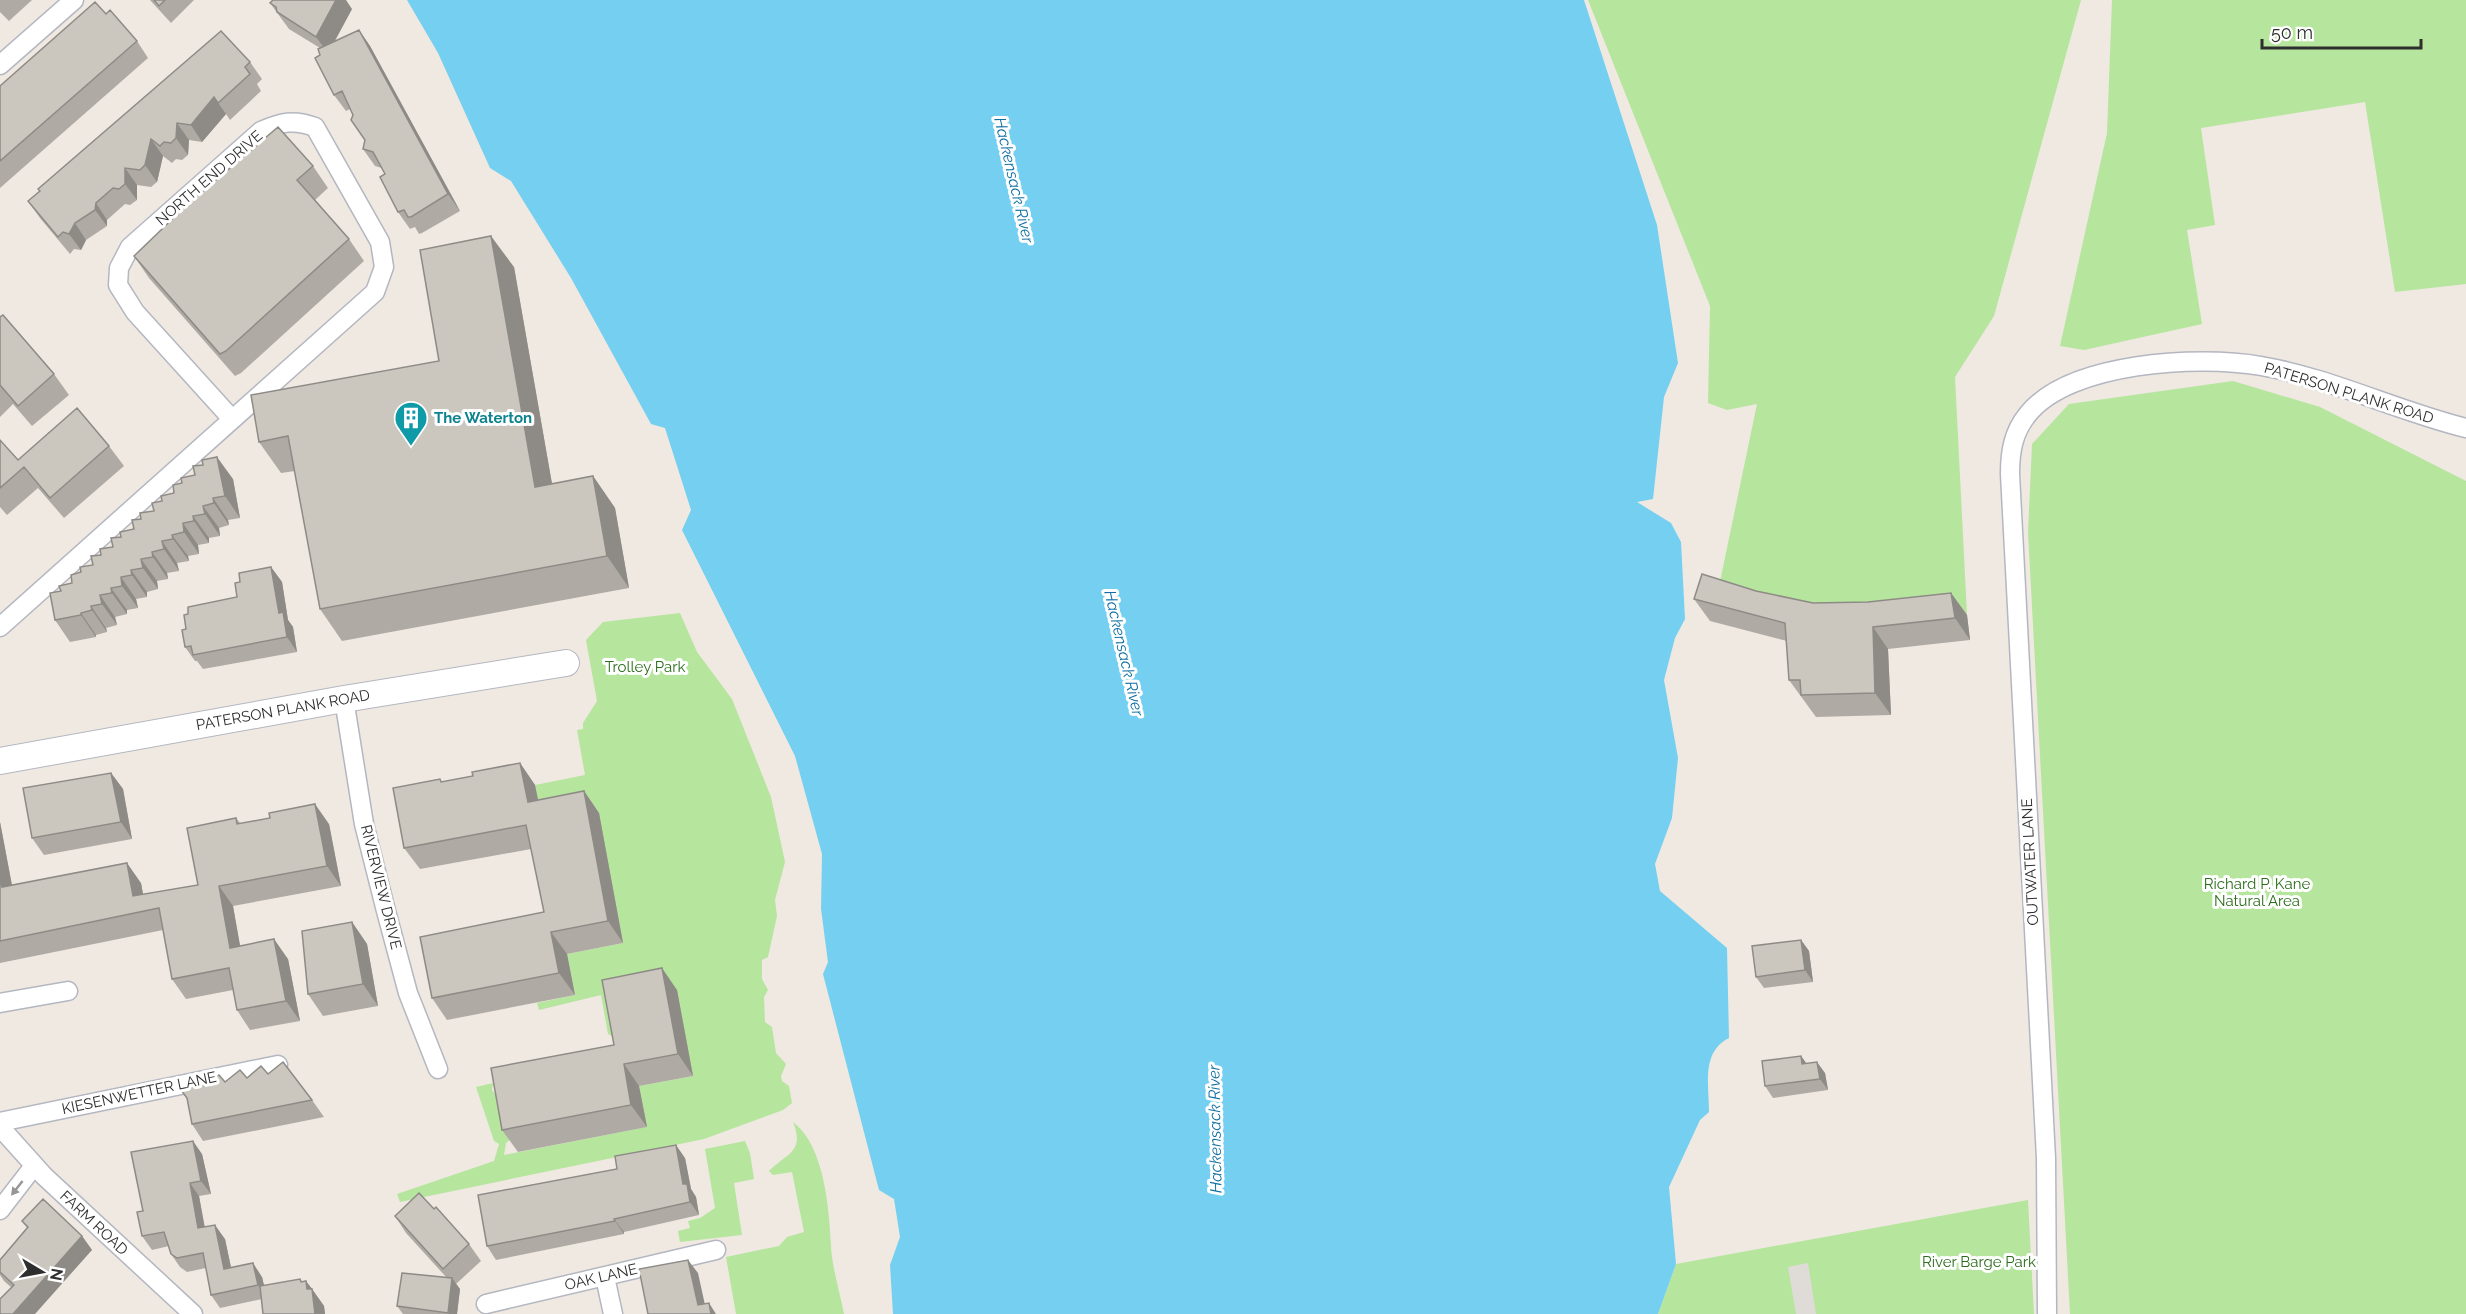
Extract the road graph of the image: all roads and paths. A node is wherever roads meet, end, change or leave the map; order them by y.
1 (74, 0) edge
2 (1, 62) edge
3 (2028, 415) joint
4 (232, 419) junction
5 (2466, 428) edge
6 (0, 627) edge
7 (566, 663) dead end
8 (344, 699) junction
9 (0, 761) edge
10 (68, 991) dead end
11 (0, 1003) edge
12 (278, 1065) edge
13 (438, 1069) dead end
14 (0, 1122) edge
15 (0, 1127) edge
16 (34, 1166) junction
17 (0, 1210) edge
18 (716, 1250) dead end
19 (605, 1277) junction
20 (486, 1304) dead end
21 (193, 1314) edge
22 (613, 1314) edge
23 (2048, 1314) edge

1 - 2 street
3 - 5 street, PATERSON PLANK ROAD
3 - 23 street, OUTWATER LANE
4 - 4 street, NORTH END DRIVE
4 - 6 street, NORTH END DRIVE
7 - 8 street, PATERSON PLANK ROAD
8 - 9 street, PATERSON PLANK ROAD
8 - 13 street, RIVERVIEW DRIVE
10 - 11 street
12 - 14 street, KIESENWETTER LANE
15 - 16 street, FARM ROAD
16 -> 17 street
16 - 21 street, FARM ROAD
18 - 19 street, OAK LANE
19 - 20 street, OAK LANE
19 - 22 street

